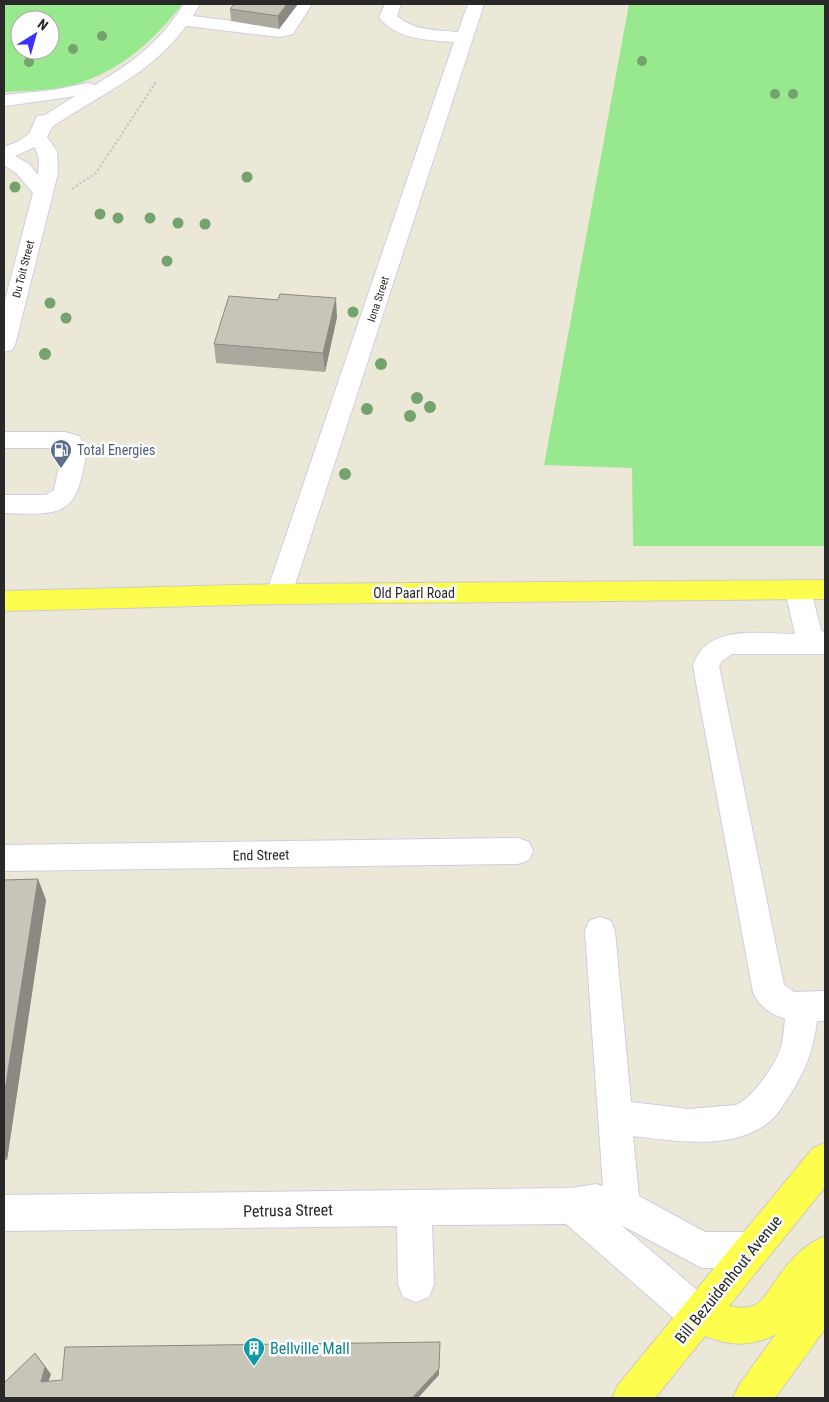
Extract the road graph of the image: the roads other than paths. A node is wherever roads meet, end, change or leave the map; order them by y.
1 (192, 4) edge
2 (304, 4) edge
3 (393, 4) edge
4 (476, 4) edge
5 (182, 20) junction
6 (465, 38) junction
7 (112, 80) junction
8 (5, 100) edge
9 (40, 131) junction
10 (4, 153) edge
11 (4, 158) edge
12 (43, 192) junction
13 (4, 345) edge
14 (4, 440) edge
15 (4, 504) edge
16 (825, 589) edge
17 (798, 590) junction
18 (280, 594) junction
19 (4, 600) edge
20 (823, 644) edge
21 (518, 851) dead end
22 (4, 858) edge
23 (600, 931) dead end
24 (814, 1006) edge
25 (616, 1117) junction
26 (825, 1160) edge
27 (572, 1206) junction
28 (622, 1206) junction
29 (414, 1208) junction
30 (4, 1214) edge
31 (751, 1250) junction
32 (825, 1254) edge
33 (416, 1284) dead end
34 (825, 1298) edge
35 (698, 1315) junction
36 (632, 1398) edge
37 (752, 1398) edge

1 - 5 street
2 - 5 street
3 - 6 street
4 - 6 street, Iona Street
5 - 7 street
6 - 18 street, Iona Street
7 - 8 street
7 - 9 street
8 - 9 street, Du Toit Street
9 - 10 street
9 - 12 street, Du Toit Street
11 - 12 street
12 - 13 street, Du Toit Street
14 - 15 street
16 - 17 main road, Old Paarl Road
17 - 18 main road, Old Paarl Road
17 - 20 street
18 - 19 main road, Old Paarl Road
20 - 24 street
21 - 22 street, End Street
23 - 25 street
24 - 25 street
25 - 28 street
26 - 31 main road, Bill Bezuidenhout Avenue
27 - 28 street, Petrusa Street
27 - 29 street, Petrusa Street
27 - 35 street
28 - 31 street, Petrusa Street
29 - 30 street, Petrusa Street
29 - 33 street
31 - 35 main road, Bill Bezuidenhout Avenue
32 - 35 main road
34 - 37 main road
35 - 36 main road, Bill Bezuidenhout Avenue

